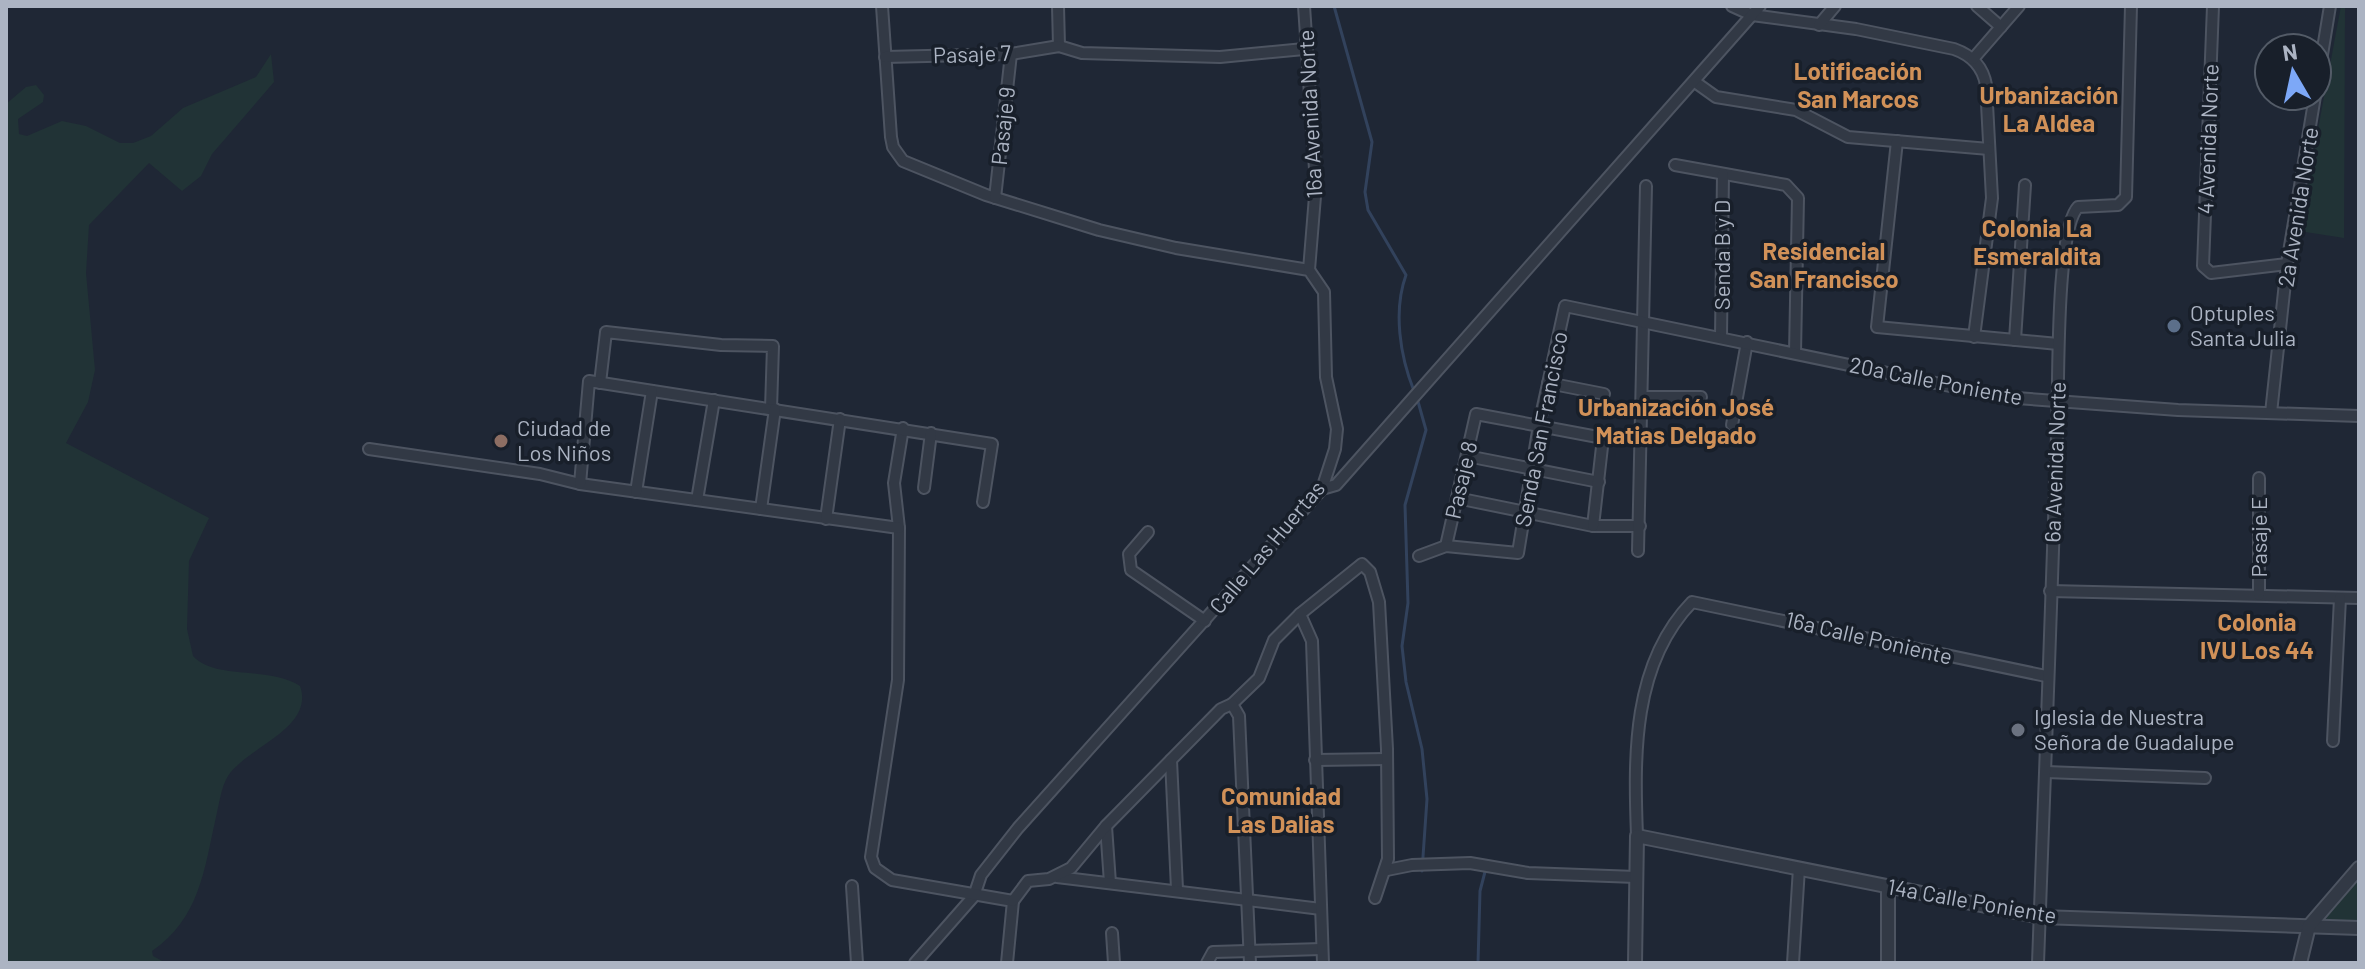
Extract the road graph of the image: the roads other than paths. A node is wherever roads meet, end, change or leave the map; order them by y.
1 (882, 6) edge
2 (1058, 6) edge
3 (1304, 6) edge
4 (1732, 6) edge
5 (1760, 6) edge
6 (1835, 6) edge
7 (1977, 6) edge
8 (2019, 6) edge
9 (2131, 6) edge
10 (2213, 6) edge
11 (2330, 6) edge
12 (1752, 15) junction
13 (1819, 25) junction
14 (2001, 27) junction
15 (2326, 32) edge
16 (1059, 46) junction
17 (1304, 49) junction
18 (1011, 54) junction
19 (885, 57) junction
20 (1973, 59) junction
21 (1695, 82) junction
22 (2312, 112) edge
23 (1897, 141) junction
24 (1989, 149) junction
25 (1675, 165) dead end
26 (1723, 174) junction
27 (2025, 185) dead end
28 (1646, 186) dead end
29 (995, 198) junction
30 (2287, 264) junction
31 (1309, 270) junction
32 (1565, 306) joint
33 (1644, 321) junction
34 (1721, 337) junction
35 (1974, 337) junction
36 (2015, 340) junction
37 (1747, 342) junction
38 (2058, 344) junction
39 (1795, 353) junction
40 (600, 383) junction
41 (1548, 383) junction
42 (652, 391) junction
43 (1604, 394) dead end
44 (1642, 397) junction
45 (1701, 397) dead end
46 (714, 400) junction
47 (2058, 403) junction
48 (773, 409) junction
49 (2271, 413) junction
50 (2359, 416) edge
51 (840, 419) junction
52 (1539, 425) junction
53 (1732, 425) dead end
54 (903, 428) junction
55 (931, 433) junction
56 (369, 449) dead end
57 (1467, 456) junction
58 (1531, 469) junction
59 (2259, 478) dead end
60 (1599, 482) junction
61 (580, 484) junction
62 (924, 488) dead end
63 (1322, 489) junction
64 (636, 492) junction
65 (1457, 498) junction
66 (697, 500) junction
67 (983, 502) dead end
68 (761, 509) junction
69 (1524, 512) junction
70 (826, 519) junction
71 (1593, 526) junction
72 (1640, 526) junction
73 (899, 528) junction
74 (1148, 532) dead end
75 (1446, 546) junction
76 (1638, 551) dead end
77 (1419, 556) dead end
78 (2050, 591) junction
79 (2259, 595) junction
80 (2340, 598) junction
81 (2359, 598) edge
82 (1300, 614) junction
83 (1205, 621) junction
84 (2046, 676) junction
85 (1232, 704) junction
86 (2333, 741) dead end
87 (1387, 759) junction
88 (1171, 760) junction
89 (1315, 760) junction
90 (2046, 772) junction
91 (2205, 778) dead end
92 (1106, 826) junction
93 (1637, 836) junction
94 (1799, 868) junction
95 (2359, 868) edge
96 (1387, 870) junction
97 (1055, 877) junction
98 (1636, 877) junction
99 (1110, 883) junction
100 (852, 886) dead end
101 (1888, 886) junction
102 (1177, 889) junction
103 (974, 896) junction
104 (1375, 898) dead end
105 (1248, 900) junction
106 (1013, 901) junction
107 (1321, 909) junction
108 (2041, 917) junction
109 (2309, 926) junction
110 (2359, 928) edge
111 (1112, 933) dead end
112 (1322, 949) junction
113 (1250, 957) edge
114 (857, 963) edge
115 (915, 963) edge
116 (1007, 963) edge
117 (1114, 963) edge
118 (1207, 963) edge
119 (1323, 963) edge
120 (1635, 963) edge
121 (1793, 963) edge
122 (1888, 963) edge
123 (2038, 963) edge
124 (2300, 963) edge

1 - 19 street
2 - 16 street
3 - 17 street, 16a Avenida Norte
4 - 12 street
5 - 12 street
6 - 13 street
7 - 14 street
8 - 14 street
9 - 38 street, 6a Avenida Norte
10 - 30 street, 4 Avenida Norte
11 - 15 street
12 - 13 street
12 - 21 street
13 - 20 street
14 - 20 street
16 - 17 street
16 - 18 street, Pasaje 7
17 - 31 street, 16a Avenida Norte
18 - 19 street, Pasaje 7
18 - 29 street, Pasaje 9
19 - 29 street
20 - 24 street
21 - 23 street
21 - 63 street
22 - 30 street, 2a Avenida Norte
23 - 24 street
23 - 35 street
24 - 35 street
25 - 26 street
26 - 34 street, Senda B y D
26 - 39 street
27 - 36 street
28 - 33 street
29 - 31 street
30 - 49 street, 2a Avenida Norte
31 - 63 street, Calle Las Huertas
32 - 33 street, 20a Calle Poniente
32 - 41 street, Senda San Francisco
33 - 34 street, 20a Calle Poniente
33 - 44 street
34 - 37 street, 20a Calle Poniente
35 - 36 street
36 - 38 street
37 - 39 street, 20a Calle Poniente
37 - 53 street
38 - 47 street, 6a Avenida Norte
39 - 47 street, 20a Calle Poniente
40 - 42 street
40 - 48 street
40 - 61 street
41 - 43 street
41 - 52 street, Senda San Francisco
42 - 46 street
42 - 64 street
44 - 45 street
44 - 72 street
46 - 48 street
46 - 66 street
47 - 49 street, 20a Calle Poniente
47 - 78 street, 6a Avenida Norte
48 - 51 street
48 - 68 street
49 - 50 street, 20a Calle Poniente
51 - 54 street
51 - 70 street
52 - 57 street, Pasaje 8
52 - 58 street, Senda San Francisco
52 - 60 street
54 - 55 street
54 - 73 street
55 - 62 street
55 - 67 street
56 - 61 street
57 - 58 street
57 - 65 street, Pasaje 8
58 - 60 street
58 - 69 street, Senda San Francisco
59 - 79 street, Pasaje E
60 - 71 street
61 - 64 street
63 - 83 street, Calle Las Huertas
64 - 66 street
65 - 69 street
65 - 75 street, Pasaje 8
66 - 68 street
68 - 70 street
69 - 71 street
69 - 75 street, Senda San Francisco
70 - 73 street
71 - 72 street
72 - 76 street
73 - 103 street
74 - 83 street
75 - 77 street
78 - 79 street
78 - 84 street, 6a Avenida Norte
79 - 80 street
80 - 81 street
80 - 86 street
82 - 85 street
82 - 87 street
82 - 89 street
83 - 103 street, Calle Las Huertas
84 - 90 street, 6a Avenida Norte
84 - 93 street, 16a Calle Poniente
85 - 88 street
85 - 105 street
87 - 89 street
87 - 96 street
88 - 92 street
88 - 102 street
89 - 107 street
90 - 91 street
90 - 108 street, 6a Avenida Norte
92 - 97 street
92 - 99 street
93 - 94 street, 14a Calle Poniente
93 - 98 street
94 - 101 street, 14a Calle Poniente
94 - 121 street
95 - 109 street
96 - 98 street
96 - 104 street
97 - 99 street
97 - 106 street
98 - 120 street
99 - 102 street
100 - 114 street
101 - 108 street, 14a Calle Poniente
101 - 122 street
102 - 105 street
103 - 106 street
103 - 115 street, Calle Las Huertas
105 - 107 street
105 - 113 street
106 - 116 street
107 - 112 street
108 - 109 street, 14a Calle Poniente
108 - 123 street, 6a Avenida Norte
109 - 110 street, 14a Calle Poniente
109 - 124 street
111 - 117 street
112 - 113 street
112 - 119 street
113 - 118 street

